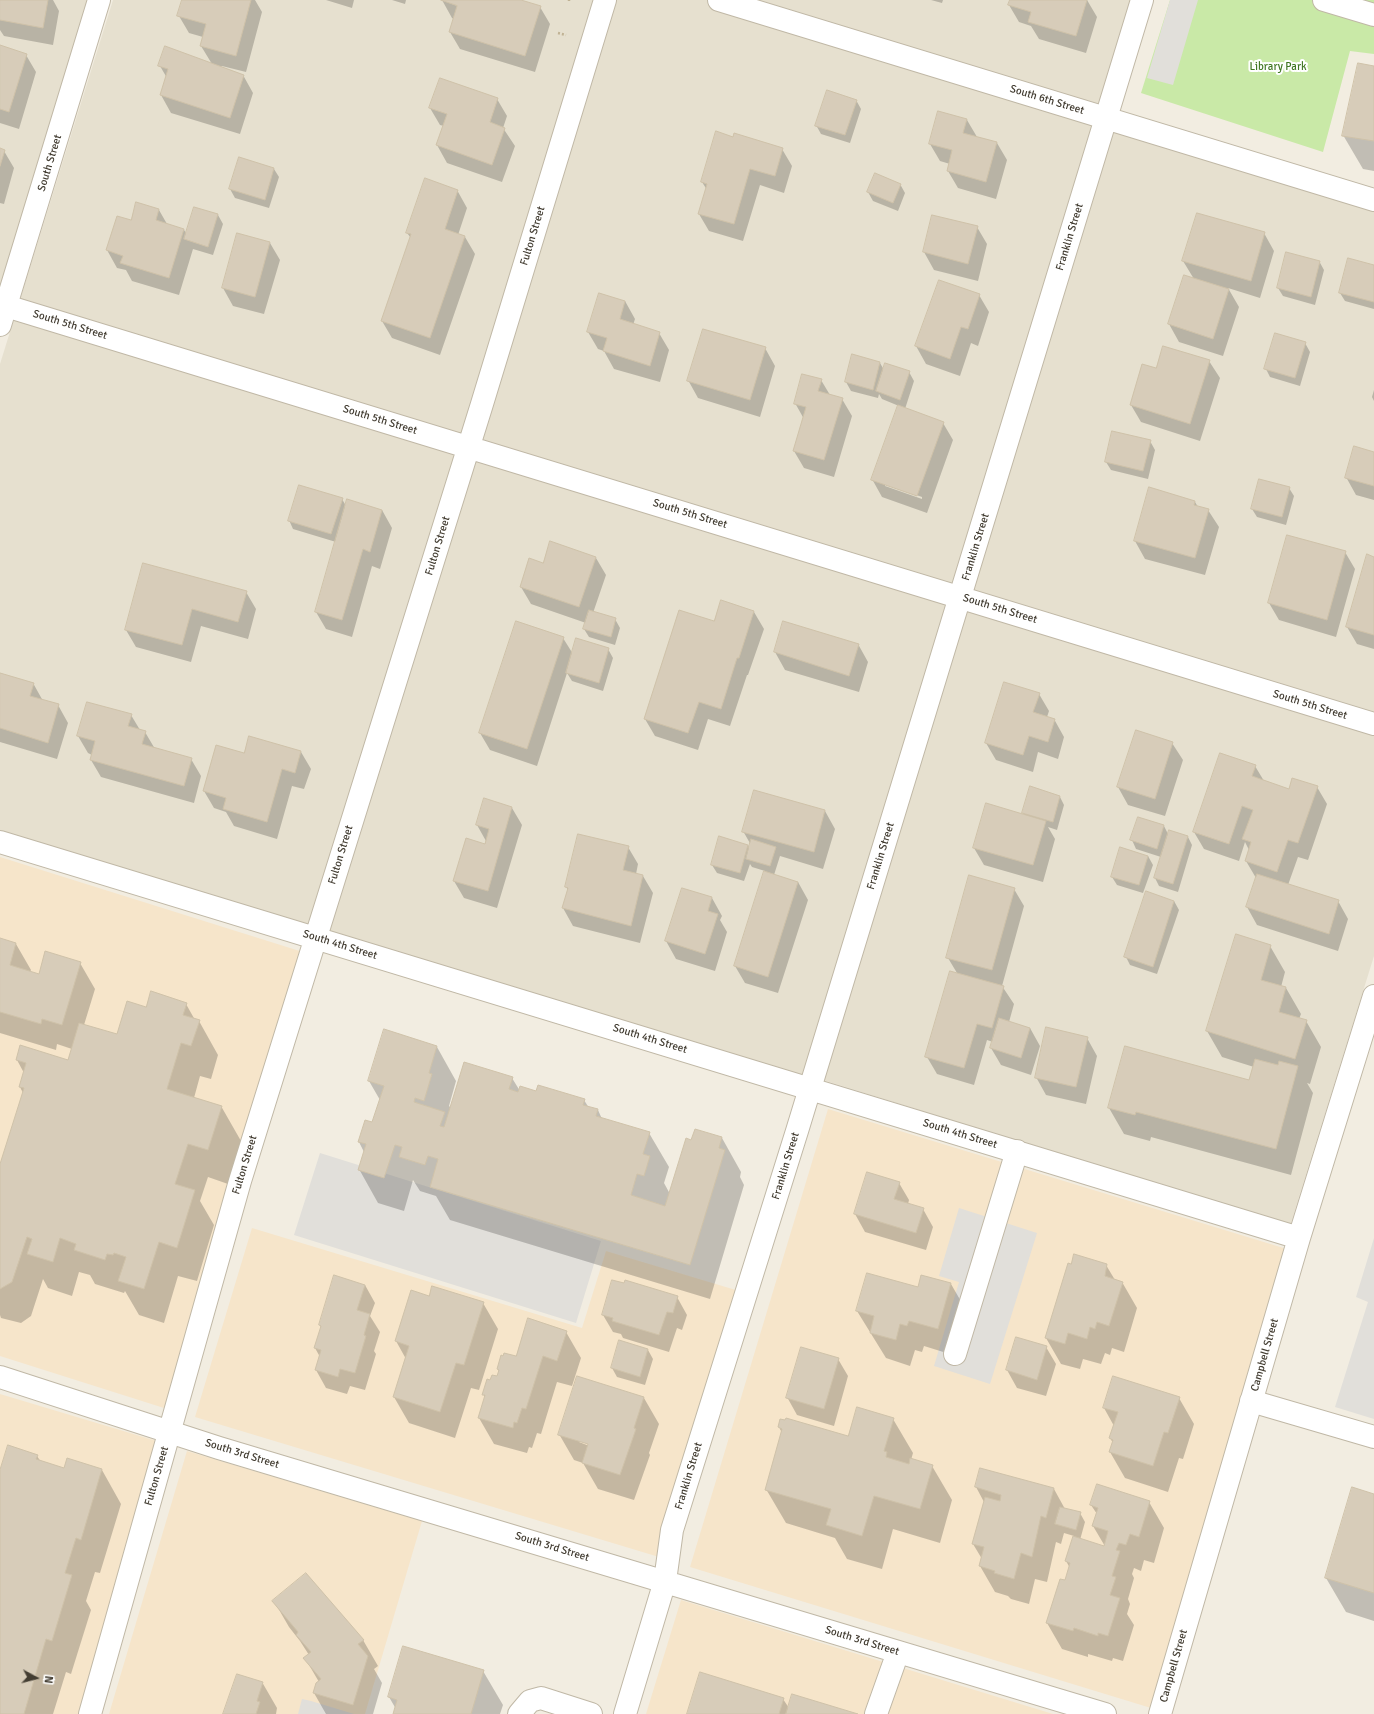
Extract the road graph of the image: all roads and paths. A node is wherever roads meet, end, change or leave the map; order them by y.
1 (99, 0) edge
2 (605, 0) edge
3 (719, 0) edge
4 (1142, 0) edge
5 (1324, 0) edge
6 (1374, 15) edge
7 (1106, 118) junction
8 (1374, 200) edge
9 (3, 315) edge
10 (469, 446) junction
11 (960, 597) junction
12 (1374, 724) edge
13 (0, 842) edge
14 (316, 937) junction
15 (1374, 996) edge
16 (810, 1088) junction
17 (1017, 1151) junction
18 (1299, 1238) junction
19 (955, 1354) dead end
20 (0, 1378) edge
21 (1251, 1401) junction
22 (170, 1431) junction
23 (1374, 1436) edge
24 (665, 1581) junction
25 (898, 1652) junction
26 (90, 1714) edge
27 (519, 1714) edge
28 (591, 1714) edge
29 (625, 1714) edge
30 (876, 1714) edge
31 (1105, 1714) edge
32 (1160, 1714) edge

1 - 9 street, South Street
2 - 10 street, Fulton Street
3 - 7 street, South 6th Street
4 - 7 street, Franklin Street
5 - 6 street
7 - 8 street, South 6th Street
7 - 11 street, Franklin Street
9 - 10 street, South 5th Street
10 - 11 street, South 5th Street
10 - 14 street, Fulton Street
11 - 12 street, South 5th Street
11 - 16 street, Franklin Street
13 - 14 street, South 4th Street
14 - 16 street, South 4th Street
14 - 22 street, Fulton Street
15 - 18 street, Campbell Street
16 - 17 street, South 4th Street
16 - 24 street, Franklin Street
17 - 18 street, South 4th Street
17 - 19 street
18 - 21 street, Campbell Street
20 - 22 street, South 3rd Street
21 - 23 street
21 - 32 street, Campbell Street
22 - 24 street, South 3rd Street
22 - 26 street, Fulton Street
24 - 25 street, South 3rd Street
24 - 29 street, Franklin Street
25 - 30 street
25 - 31 street, South 3rd Street
27 - 28 street

